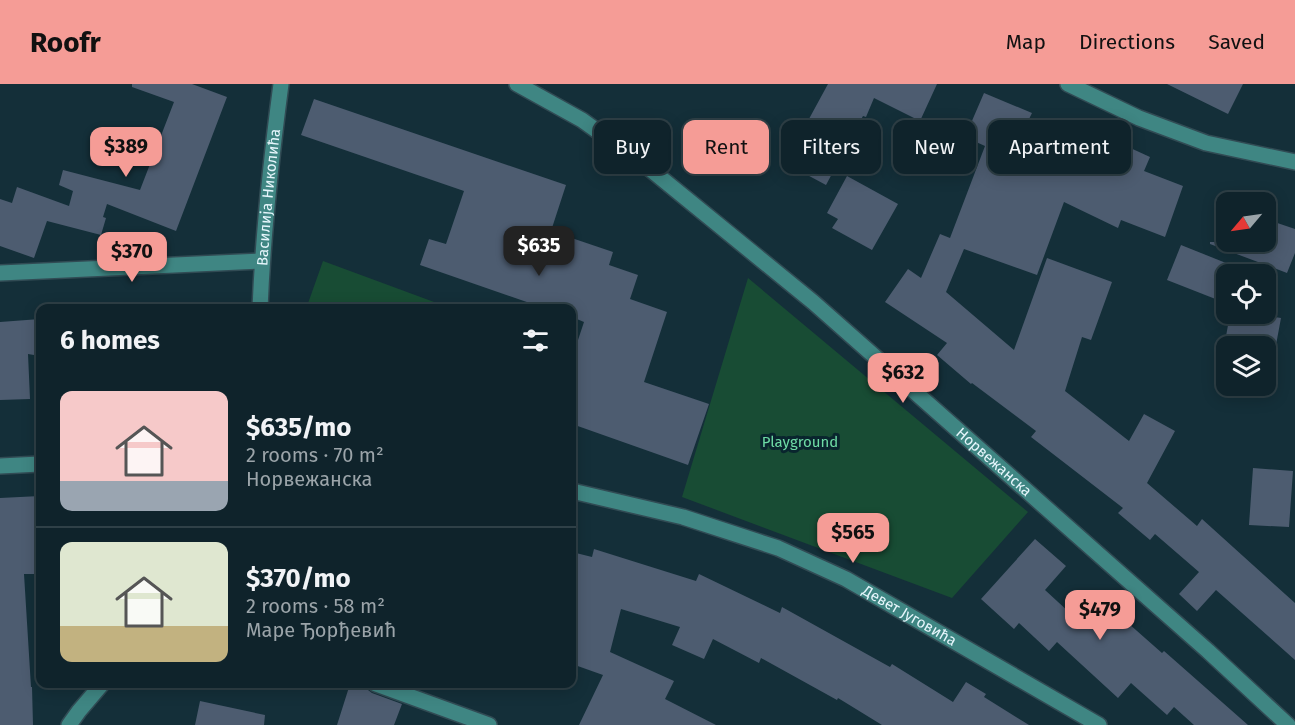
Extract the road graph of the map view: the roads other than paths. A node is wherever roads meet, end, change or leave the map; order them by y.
1 (281, 84) edge
2 (517, 84) edge
3 (1068, 84) edge
4 (1295, 162) edge
5 (262, 261) junction
6 (0, 273) edge
7 (260, 304) edge
8 (36, 464) edge
9 (0, 466) edge
10 (576, 492) edge
11 (99, 688) edge
12 (387, 688) edge
13 (69, 725) edge
14 (489, 725) edge
15 (1099, 725) edge
16 (1288, 725) edge

1 - 5 street, Василија Николића
2 - 16 street, Норвежанска
3 - 4 street
5 - 6 street
5 - 7 street, Василија Николића
8 - 9 street
10 - 15 street, Девет Југовића
11 - 13 street
12 - 14 street

